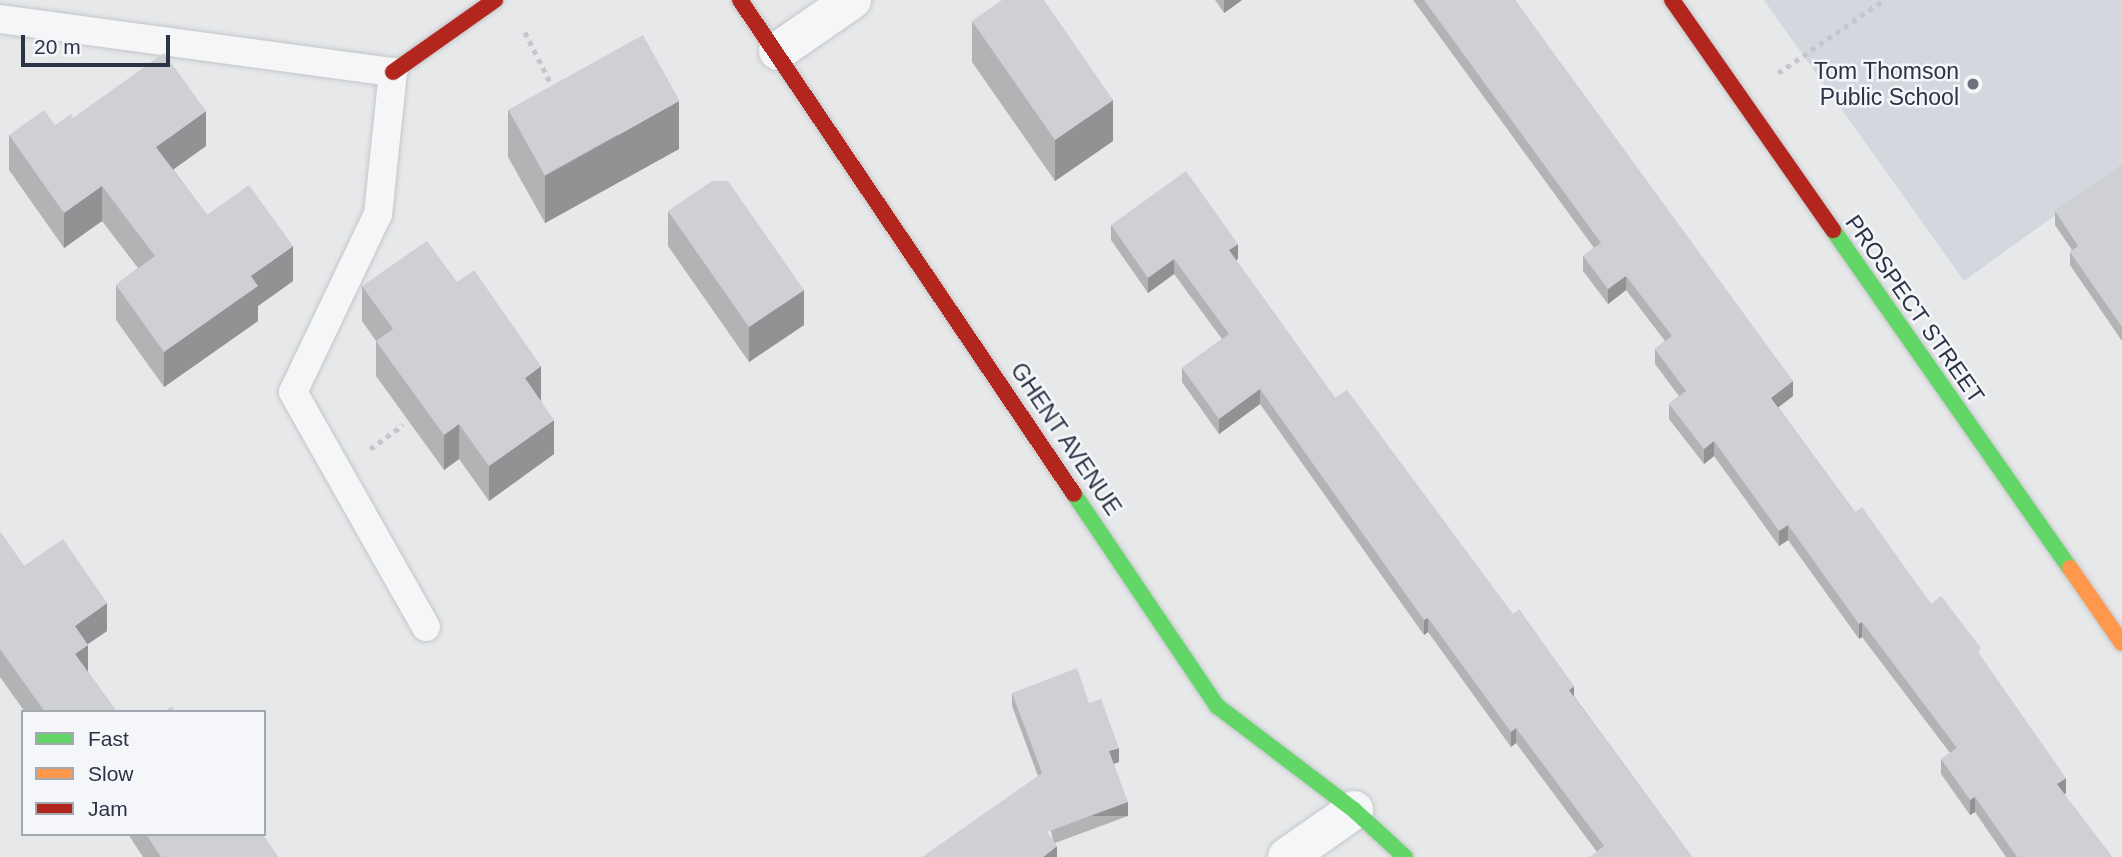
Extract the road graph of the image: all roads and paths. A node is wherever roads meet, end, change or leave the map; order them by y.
1 (495, 0) edge
2 (740, 0) edge
3 (852, 0) edge
4 (1672, 0) edge
5 (1884, 0) edge
6 (0, 19) edge
7 (520, 23) dead end
8 (778, 51) junction
9 (393, 72) junction
10 (1741, 99) junction
11 (560, 101) edge
12 (426, 627) dead end
13 (2122, 643) edge
14 (1354, 810) junction
15 (1287, 857) edge
16 (1405, 857) edge

1 - 9 street
2 - 8 street, GHENT AVENUE
3 - 8 street
4 - 10 street, PROSPECT STREET
5 - 10 path
6 - 9 lane
7 - 11 path
8 - 14 street, GHENT AVENUE
9 - 12 lane
10 - 13 street, PROSPECT STREET
14 - 15 street
14 - 16 street, GHENT AVENUE

